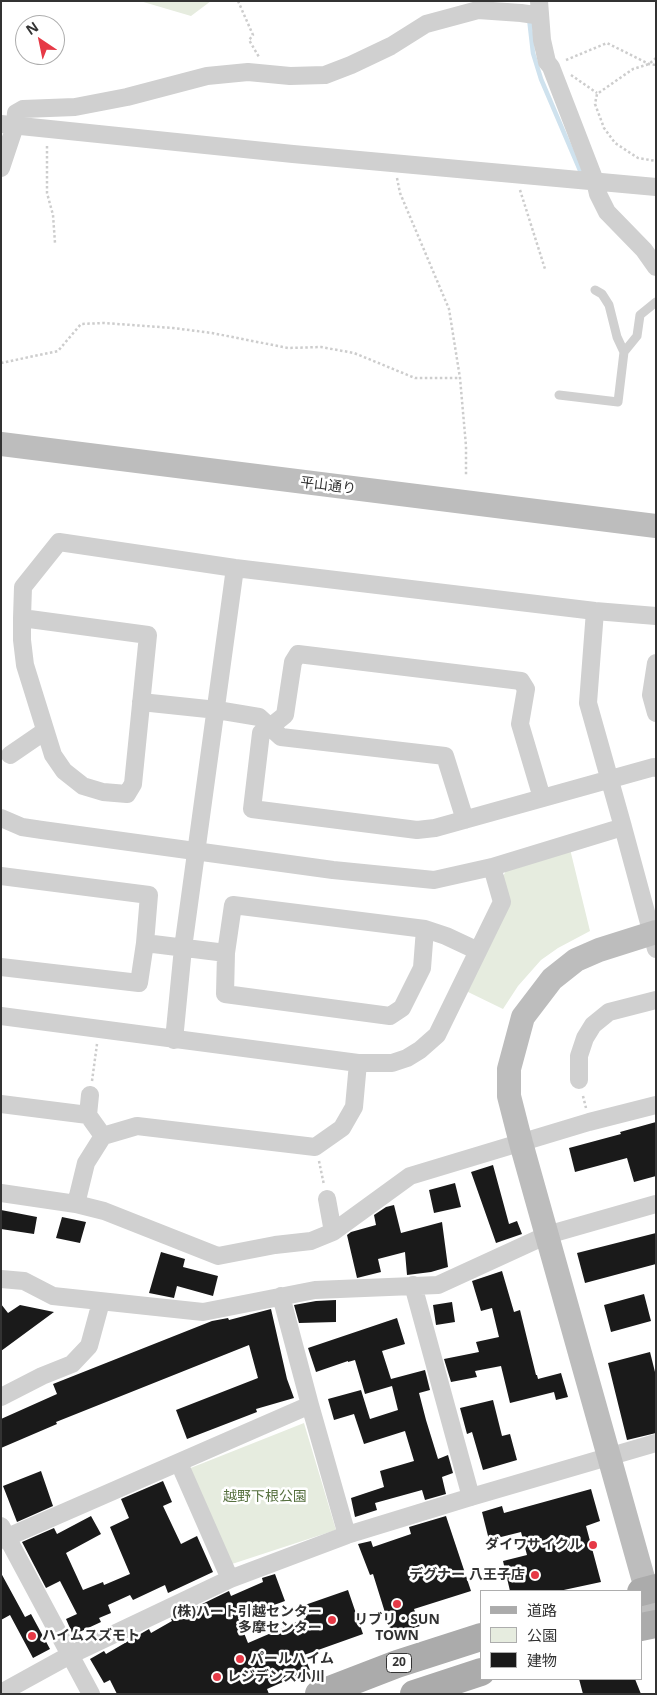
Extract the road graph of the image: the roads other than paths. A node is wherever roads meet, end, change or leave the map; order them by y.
1 (533, 12) edge
2 (8, 125) edge
3 (1, 168) edge
4 (587, 180) junction
5 (656, 187) edge
6 (656, 267) edge
7 (595, 290) dead end
8 (656, 302) edge
9 (624, 352) junction
10 (559, 395) dead end
11 (2, 449) edge
12 (656, 526) edge
13 (235, 568) junction
14 (595, 611) junction
15 (656, 616) edge
16 (22, 618) junction
17 (656, 663) edge
18 (141, 702) junction
19 (216, 710) junction
20 (656, 713) edge
21 (270, 727) junction
22 (45, 731) junction
23 (10, 755) dead end
24 (656, 768) edge
25 (609, 780) junction
26 (542, 798) junction
27 (1, 818) edge
28 (465, 820) junction
29 (622, 828) junction
30 (197, 852) junction
31 (492, 867) junction
32 (1, 876) edge
33 (425, 929) junction
34 (654, 938) edge
35 (146, 943) junction
36 (183, 948) junction
37 (478, 951) junction
38 (226, 953) junction
39 (1, 967) edge
40 (656, 1000) edge
41 (1, 1016) edge
42 (174, 1040) junction
43 (358, 1063) junction
44 (579, 1080) road end
45 (90, 1096) road end
46 (1, 1104) edge
47 (656, 1105) edge
48 (88, 1115) junction
49 (103, 1136) junction
50 (521, 1143) junction
51 (1, 1193) edge
52 (326, 1199) road end
53 (76, 1204) junction
54 (656, 1204) edge
55 (333, 1232) junction
56 (547, 1235) junction
57 (1, 1279) edge
58 (413, 1285) junction
59 (282, 1296) junction
60 (101, 1302) junction
61 (1, 1397) edge
62 (310, 1405) junction
63 (656, 1443) edge
64 (608, 1456) junction
65 (180, 1464) junction
66 (470, 1497) junction
67 (3, 1535) edge
68 (347, 1535) junction
69 (230, 1579) junction
70 (648, 1590) edge
71 (656, 1624) edge
72 (642, 1628) edge
73 (480, 1637) edge
74 (70, 1655) junction
75 (480, 1672) edge
76 (1, 1693) edge
77 (90, 1694) edge
78 (319, 1694) edge
79 (414, 1694) edge

1 - 2 street
1 - 4 street
2 - 3 street
2 - 4 street
4 - 5 street
4 - 6 street
7 - 9 lane
8 - 9 lane
9 - 10 lane
11 - 12 street, 平山通り
13 - 14 street
13 - 16 street
13 - 19 street
14 - 15 street
14 - 25 street
16 - 18 street
16 - 22 street
17 - 20 street
18 - 19 street
18 - 22 street
19 - 21 street
19 - 30 street
21 - 26 street
21 - 28 street
21 - 28 street
22 - 23 street
24 - 25 street
25 - 26 street
25 - 29 street
26 - 28 street
27 - 30 street
29 - 31 street
29 - 34 street
30 - 31 street
30 - 36 street
31 - 37 street
32 - 35 street
33 - 37 street
33 - 38 street
33 - 38 street
34 - 50 street
35 - 36 street
35 - 39 street
36 - 38 street
36 - 42 street
37 - 43 street
40 - 44 street
41 - 42 street
42 - 43 street
43 - 49 street
45 - 48 street
46 - 48 street
47 - 50 street
48 - 49 street
49 - 53 street
50 - 55 street
50 - 56 street
51 - 53 street
52 - 55 street
53 - 55 street
54 - 56 street
56 - 58 street
56 - 64 street
57 - 60 street
58 - 59 street
58 - 66 street
59 - 60 street
59 - 62 street
60 - 61 street
62 - 65 street
62 - 68 street
63 - 64 street
64 - 66 street
64 - 70 street
65 - 67 street
65 - 69 street
66 - 68 street
67 - 74 street
68 - 69 street
69 - 74 street
70 - 71 street
71 - 72 main road
73 - 78 main road, 20
74 - 76 street
74 - 77 street
75 - 79 main road

